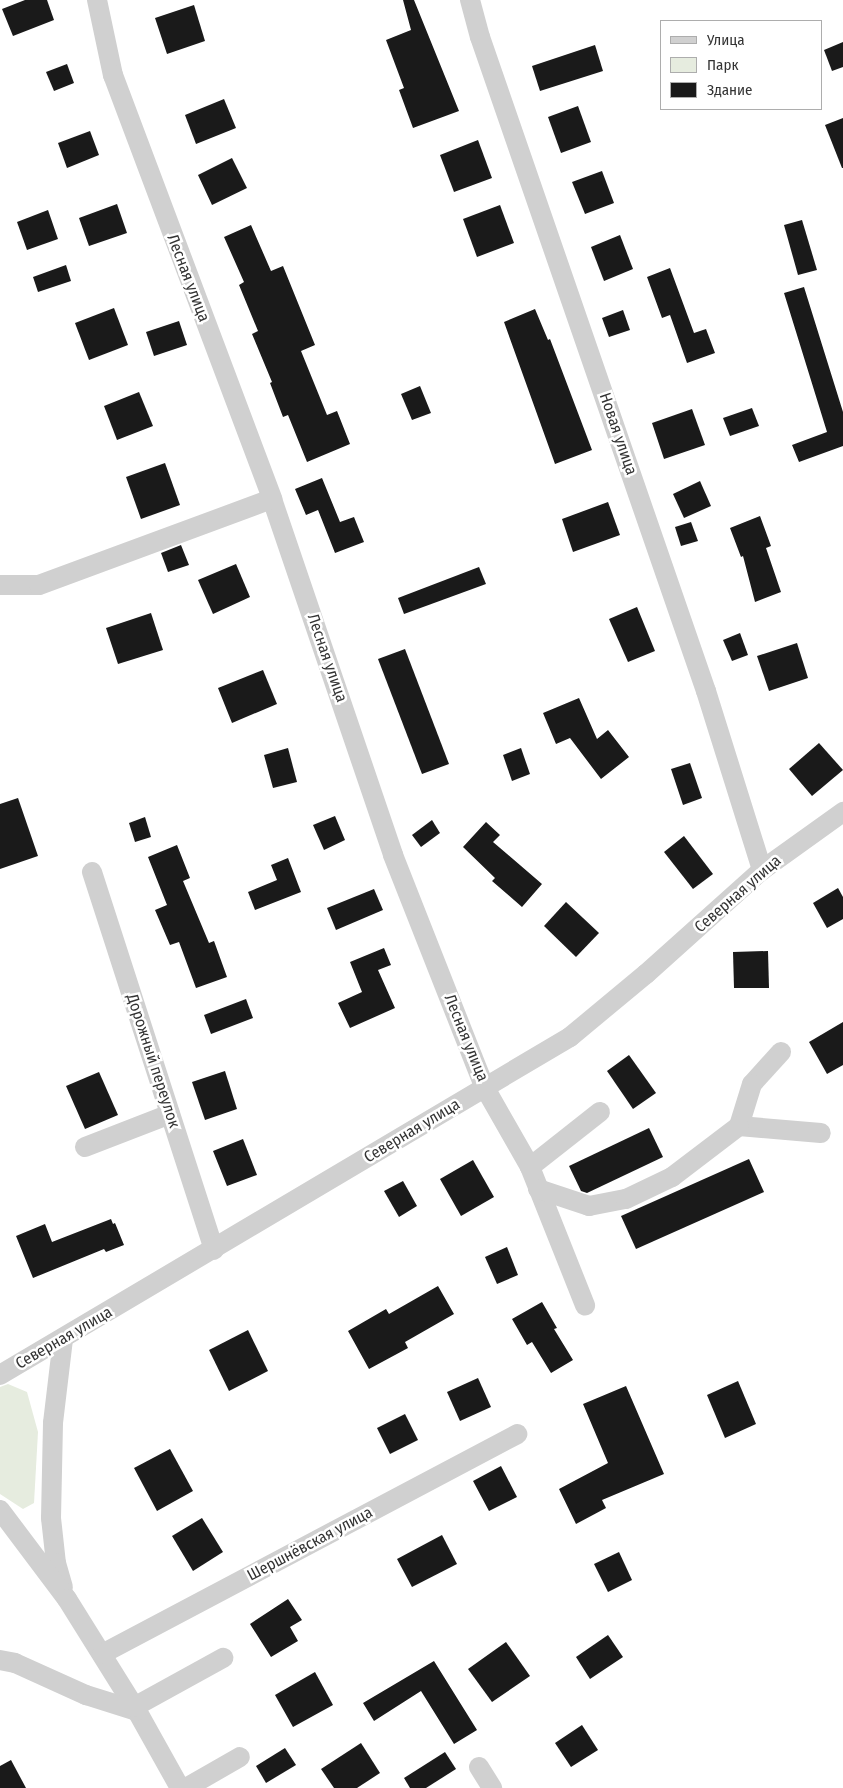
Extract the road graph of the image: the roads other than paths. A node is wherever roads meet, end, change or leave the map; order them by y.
1 (96, 0) edge
2 (470, 0) edge
3 (272, 499) junction
4 (0, 585) edge
5 (843, 812) edge
6 (762, 870) junction
7 (92, 872) dead end
8 (781, 1052) dead end
9 (485, 1088) junction
10 (600, 1112) dead end
11 (170, 1114) junction
12 (739, 1126) junction
13 (821, 1133) dead end
14 (85, 1147) dead end
15 (530, 1167) junction
16 (538, 1189) junction
17 (214, 1250) junction
18 (585, 1305) dead end
19 (63, 1339) junction
20 (0, 1375) edge
21 (517, 1434) dead end
22 (0, 1510) edge
23 (67, 1599) junction
24 (102, 1654) junction
25 (223, 1658) dead end
26 (0, 1660) edge
27 (136, 1709) junction
28 (240, 1757) dead end
29 (479, 1767) dead end
30 (180, 1788) edge
31 (186, 1788) edge
32 (492, 1788) edge

1 - 3 street, Лесная улица
2 - 6 street, Новая улица
3 - 4 street
3 - 9 street, Лесная улица
5 - 6 street, Северная улица
6 - 9 street, Северная улица
7 - 11 street, Дорожный переулок
8 - 12 street
9 - 15 street, Лесная улица
9 - 17 street, Северная улица
10 - 15 street
11 - 14 street
11 - 17 street, Дорожный переулок
12 - 13 street
12 - 16 street
15 - 16 street, Лесная улица
16 - 18 street, Лесная улица
17 - 19 street, Северная улица
19 - 20 street, Северная улица
19 - 23 street
21 - 24 street, Шершнёвская улица
22 - 23 street
23 - 24 street
24 - 27 street
25 - 27 street
26 - 27 street
27 - 30 street
28 - 31 street
29 - 32 street

